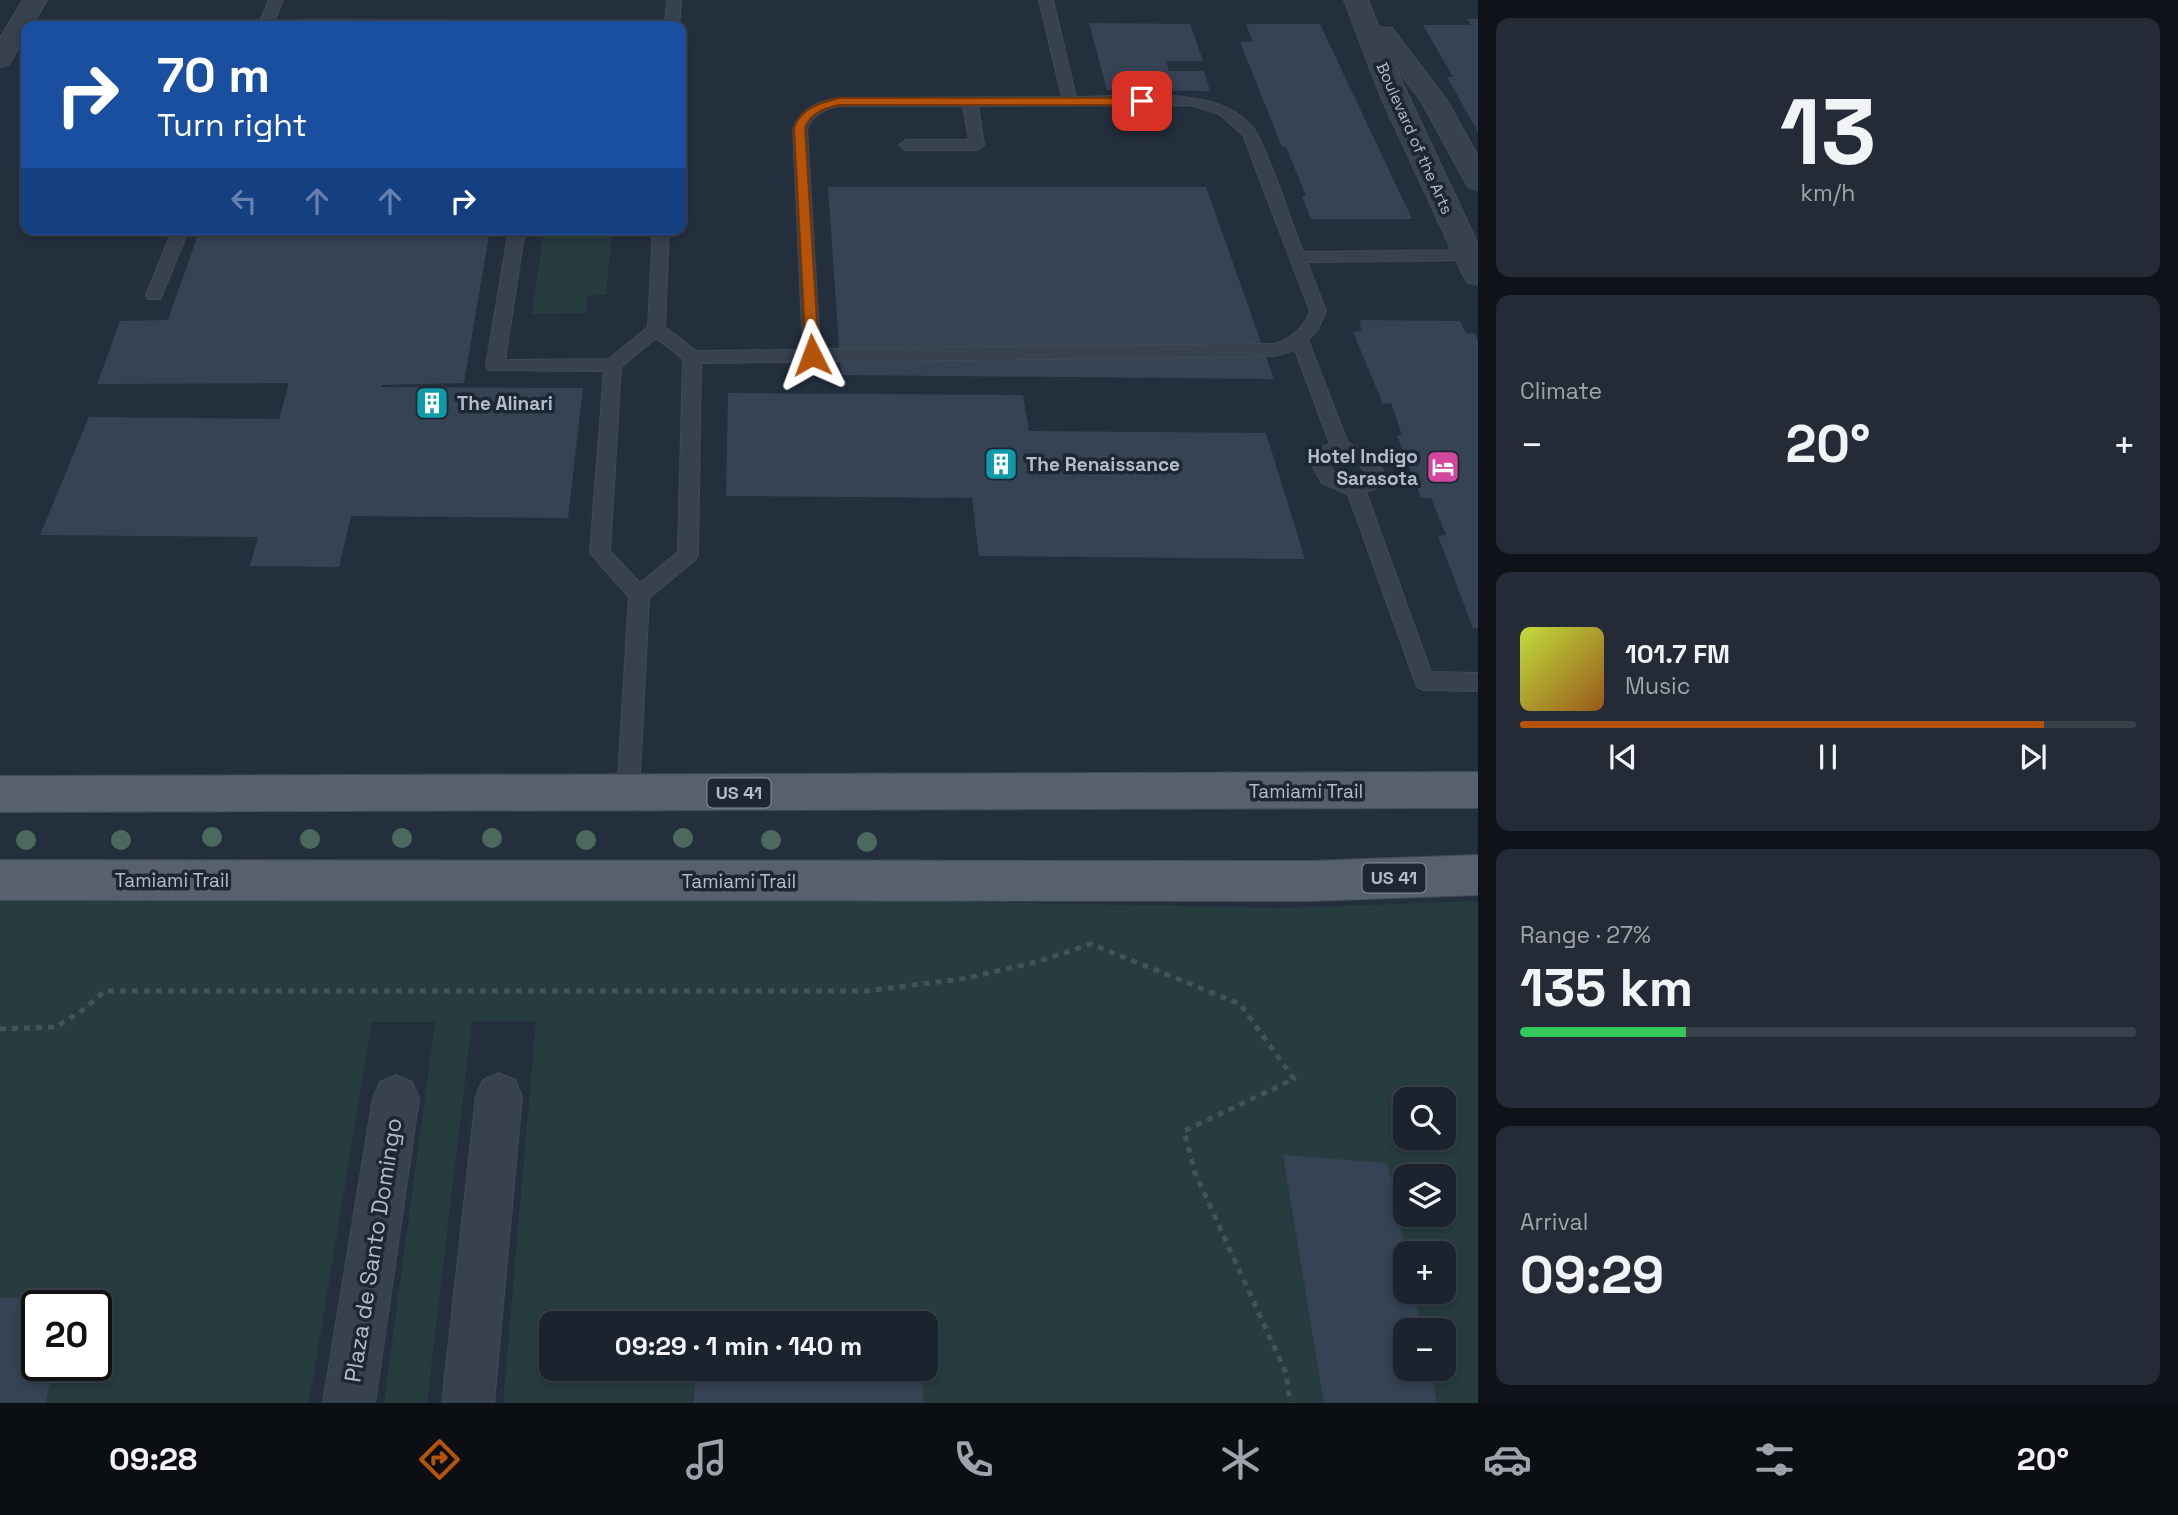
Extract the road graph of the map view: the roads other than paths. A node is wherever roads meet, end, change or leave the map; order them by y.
1 (35, 0) edge
2 (276, 0) edge
3 (674, 0) edge
4 (1046, 0) edge
5 (1357, 0) edge
6 (23, 21) edge
7 (267, 21) edge
8 (672, 21) edge
9 (21, 24) edge
10 (0, 59) edge
11 (970, 102) junction
12 (1070, 102) junction
13 (906, 145) dead end
14 (1478, 181) edge
15 (179, 235) edge
16 (516, 235) edge
17 (661, 235) edge
18 (1298, 257) junction
19 (1475, 262) edge
20 (154, 295) dead end
21 (656, 329) junction
22 (1299, 338) junction
23 (812, 355) junction
24 (692, 357) junction
25 (613, 365) junction
26 (1341, 448) junction
27 (1355, 488) junction
28 (639, 596) junction
29 (1478, 682) edge
30 (1478, 790) edge
31 (628, 793) junction
32 (0, 794) edge
33 (1478, 875) edge
34 (0, 880) edge
35 (499, 1096) dead end
36 (396, 1098) dead end
37 (349, 1403) edge
38 (468, 1403) edge

1 - 6 street
2 - 7 lane
3 - 8 lane
4 - 12 lane
5 - 14 street, Boulevard of the Arts
5 - 19 street, Boulevard of the Arts
9 - 10 street
11 - 12 lane
11 - 13 lane
11 - 23 lane
12 - 18 lane
15 - 20 lane
16 - 25 lane
17 - 21 lane
18 - 19 lane
18 - 22 lane
21 - 24 lane
21 - 25 lane
22 - 23 lane
22 - 26 lane
23 - 24 lane
24 - 28 lane
25 - 28 lane
26 - 27 lane
26 - 27 lane
27 - 29 lane
28 - 31 lane
30 - 31 main road, Tamiami Trail / US 41
31 - 32 main road, Tamiami Trail / US 41
33 - 34 main road, Tamiami Trail / US 41
35 - 38 street
36 - 37 street, Plaza de Santo Domingo

